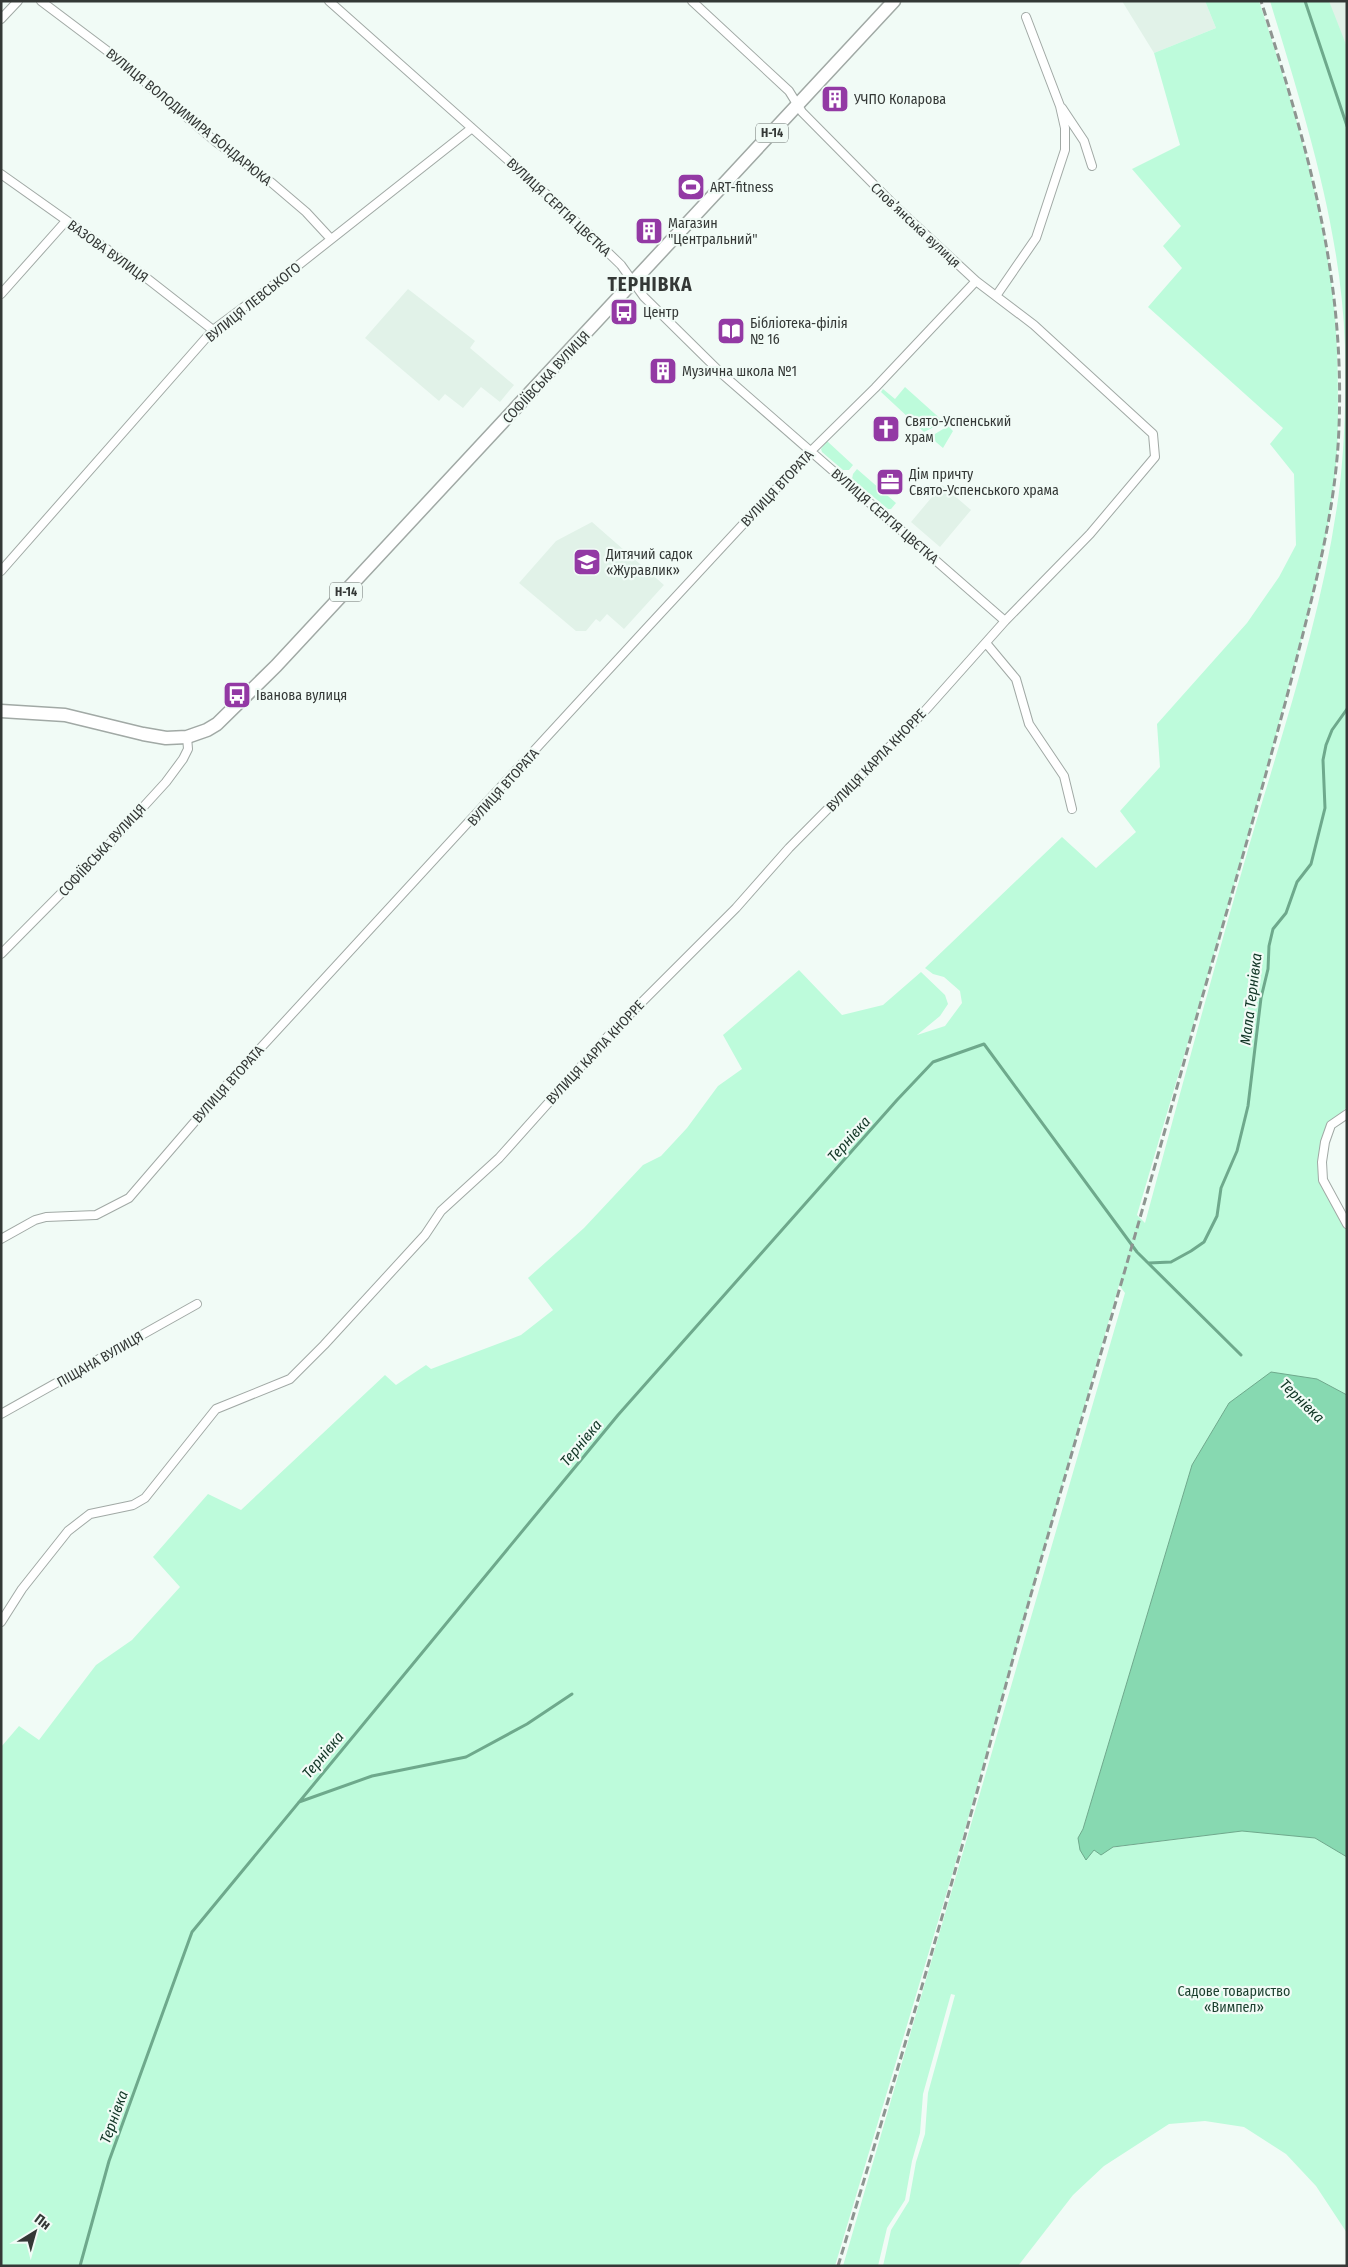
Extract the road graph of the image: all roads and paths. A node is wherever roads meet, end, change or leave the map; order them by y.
1 (18, 1) edge
2 (41, 1) edge
3 (329, 1) edge
4 (692, 1) edge
5 (894, 1) edge
6 (1026, 17) dead end
7 (1, 19) edge
8 (798, 105) junction
9 (1060, 106) junction
10 (472, 128) junction
11 (1092, 166) dead end
12 (1, 174) edge
13 (66, 221) junction
14 (331, 239) junction
15 (976, 281) junction
16 (634, 283) junction
17 (1, 294) edge
18 (996, 296) junction
19 (213, 330) junction
20 (1153, 434) joint
21 (810, 452) junction
22 (1, 572) edge
23 (1004, 621) junction
24 (986, 643) junction
25 (1, 711) edge
26 (187, 737) junction
27 (1072, 810) dead end
28 (1, 954) edge
29 (1347, 1114) edge
30 (1347, 1224) edge
31 (1, 1239) edge
32 (197, 1304) dead end
33 (1, 1414) edge
34 (1, 1622) edge

1 - 7 street
2 - 14 street, ВУЛИЦЯ ВОЛОДИМИРА БОНДАРЮКА
3 - 10 street, ВУЛИЦЯ СЕРГІЯ ЦВЄТКА
4 - 8 street, Словʼянська вулиця
5 - 8 main road, СОФІЇВСЬКА ВУЛИЦЯ / Н-14
6 - 9 street
8 - 15 street, Словʼянська вулиця
8 - 16 main road, СОФІЇВСЬКА ВУЛИЦЯ / Н-14
9 - 11 street
9 - 18 street
10 - 14 street, ВУЛИЦЯ ЛЕВСЬКОГО
10 - 16 street, ВУЛИЦЯ СЕРГІЯ ЦВЄТКА
12 - 13 street, ВАЗОВА ВУЛИЦЯ
13 - 17 street
13 - 19 street, ВАЗОВА ВУЛИЦЯ
14 - 19 street, ВУЛИЦЯ ЛЕВСЬКОГО
15 - 18 street, Словʼянська вулиця
15 - 21 street, ВУЛИЦЯ ВТОРАТА
16 - 21 street, ВУЛИЦЯ СЕРГІЯ ЦВЄТКА
16 - 26 main road, СОФІЇВСЬКА ВУЛИЦЯ / Н-14
18 - 20 street, Словʼянська вулиця
19 - 22 street, ВУЛИЦЯ ЛЕВСЬКОГО
20 - 23 street, ВУЛИЦЯ КАРЛА КНОРРЕ
21 - 23 street, ВУЛИЦЯ СЕРГІЯ ЦВЄТКА
21 - 31 street, ВУЛИЦЯ ВТОРАТА
23 - 24 street, ВУЛИЦЯ КАРЛА КНОРРЕ
24 - 27 street
24 - 34 street, ВУЛИЦЯ КАРЛА КНОРРЕ
25 - 26 main road, СОФІЇВСЬКА ВУЛИЦЯ / Н-14
26 - 28 street, СОФІЇВСЬКА ВУЛИЦЯ
29 - 30 street
32 - 33 street, ПІЩАНА ВУЛИЦЯ

